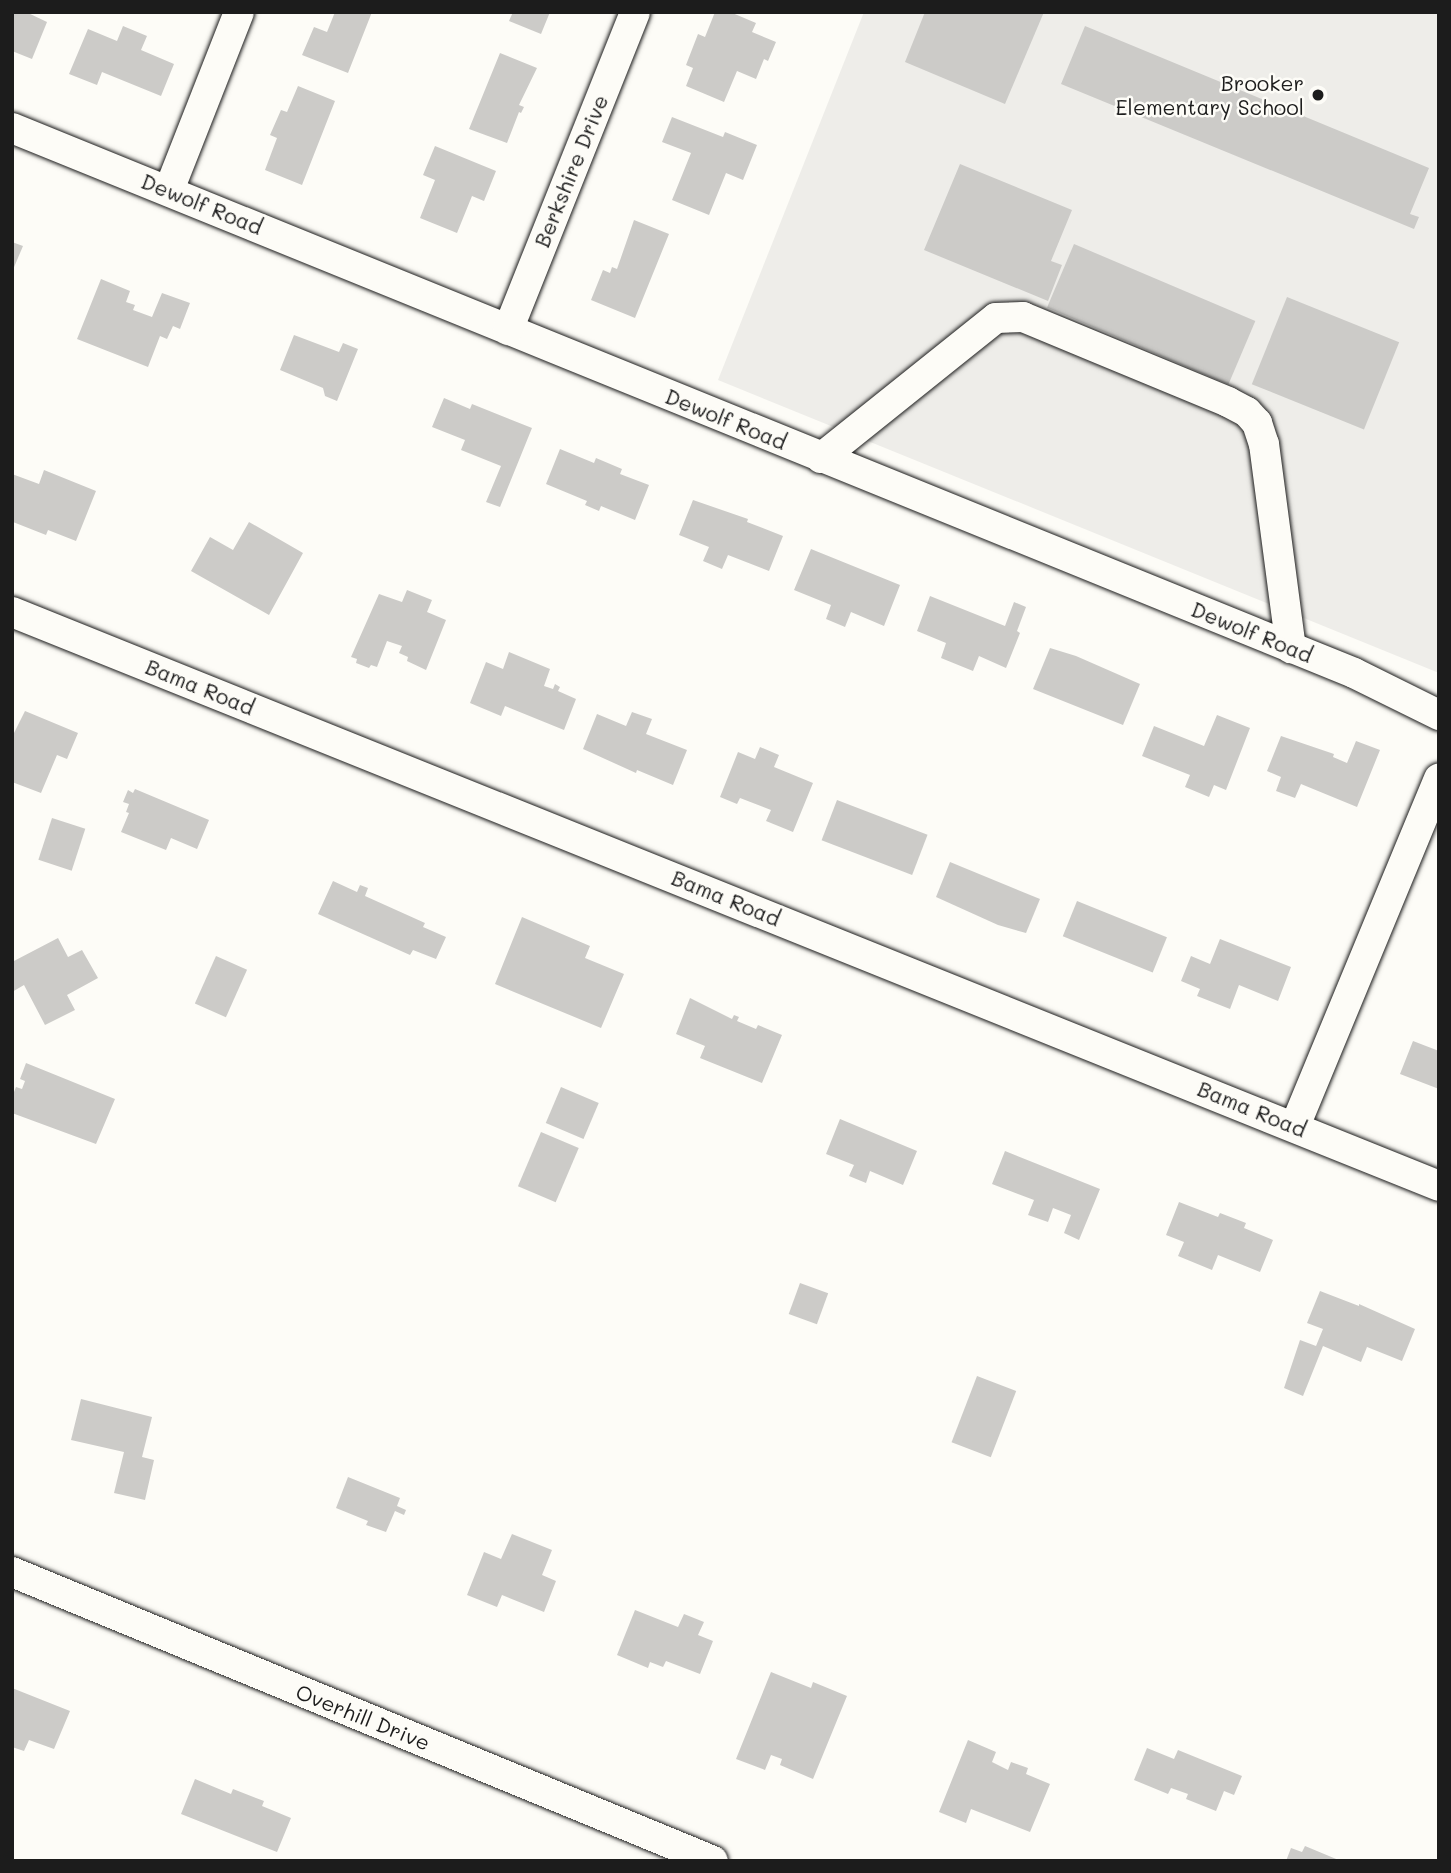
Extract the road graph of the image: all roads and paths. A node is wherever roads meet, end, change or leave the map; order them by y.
1 (239, 12) edge
2 (635, 12) edge
3 (12, 128) edge
4 (169, 190) junction
5 (508, 330) junction
6 (821, 458) junction
7 (12, 612) edge
8 (1291, 648) junction
9 (1439, 715) edge
10 (1439, 779) edge
11 (1295, 1126) junction
12 (1439, 1186) edge
13 (12, 1573) edge
14 (713, 1861) edge

1 - 4 street
2 - 5 street, Berkshire Drive
3 - 4 street, Dewolf Road
4 - 5 street, Dewolf Road
5 - 6 street, Dewolf Road
6 - 8 street, Dewolf Road
6 - 8 street
7 - 11 street, Bama Road
8 - 9 street, Dewolf Road
10 - 11 street
11 - 12 street, Bama Road
13 - 14 street, Overhill Drive

